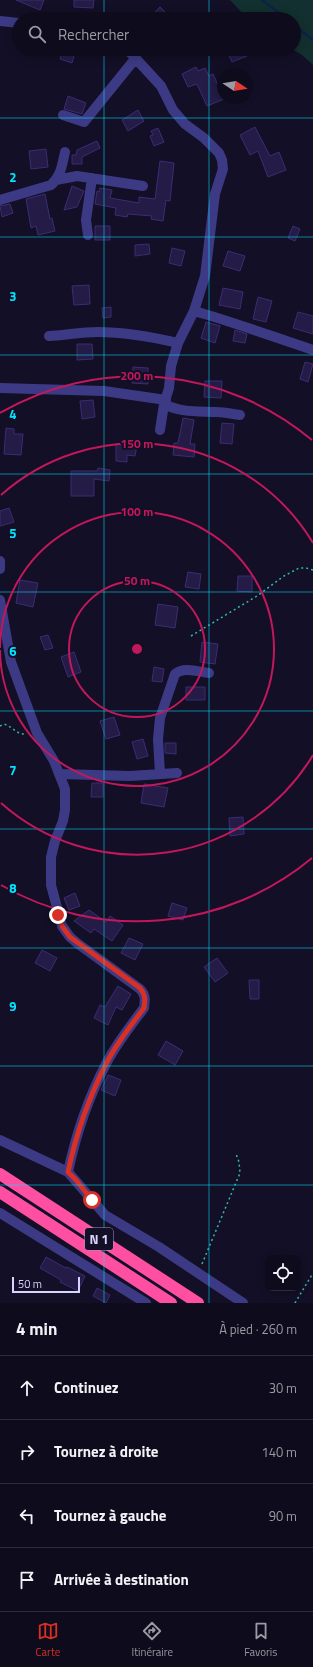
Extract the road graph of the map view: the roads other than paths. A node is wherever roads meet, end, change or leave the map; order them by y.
1 (0, 21) edge
2 (12, 22) edge
3 (133, 56) edge
4 (135, 59) junction
5 (63, 115) dead end
6 (65, 152) dead end
7 (92, 178) junction
8 (56, 180) junction
9 (143, 186) dead end
10 (0, 200) edge
11 (88, 235) dead end
12 (194, 311) junction
13 (49, 336) dead end
14 (178, 343) junction
15 (313, 350) edge
16 (0, 388) edge
17 (165, 402) junction
18 (240, 415) dead end
19 (160, 430) dead end
20 (0, 561) edge
21 (0, 568) edge
22 (0, 600) edge
23 (209, 673) dead end
24 (177, 773) dead end
25 (60, 774) junction
26 (160, 774) junction
27 (0, 1140) edge
28 (68, 1172) junction
29 (0, 1174) edge
30 (0, 1192) edge
31 (0, 1213) edge
32 (146, 1303) edge
33 (171, 1303) edge
34 (198, 1303) edge
35 (244, 1303) edge

1 - 2 street
3 - 4 street
4 - 5 street
4 - 12 street
6 - 8 street
7 - 8 street
7 - 9 street
7 - 11 street
8 - 10 street
12 - 14 street
12 - 15 street
13 - 14 street
14 - 17 street
16 - 17 street
17 - 18 street
17 - 19 street
20 - 21 street
22 - 25 street
23 - 26 street
24 - 26 street
25 - 26 street
25 - 28 street
27 - 28 street
28 - 35 street
29 - 34 highway, N 1
30 - 33 highway, N 1
31 - 32 street

